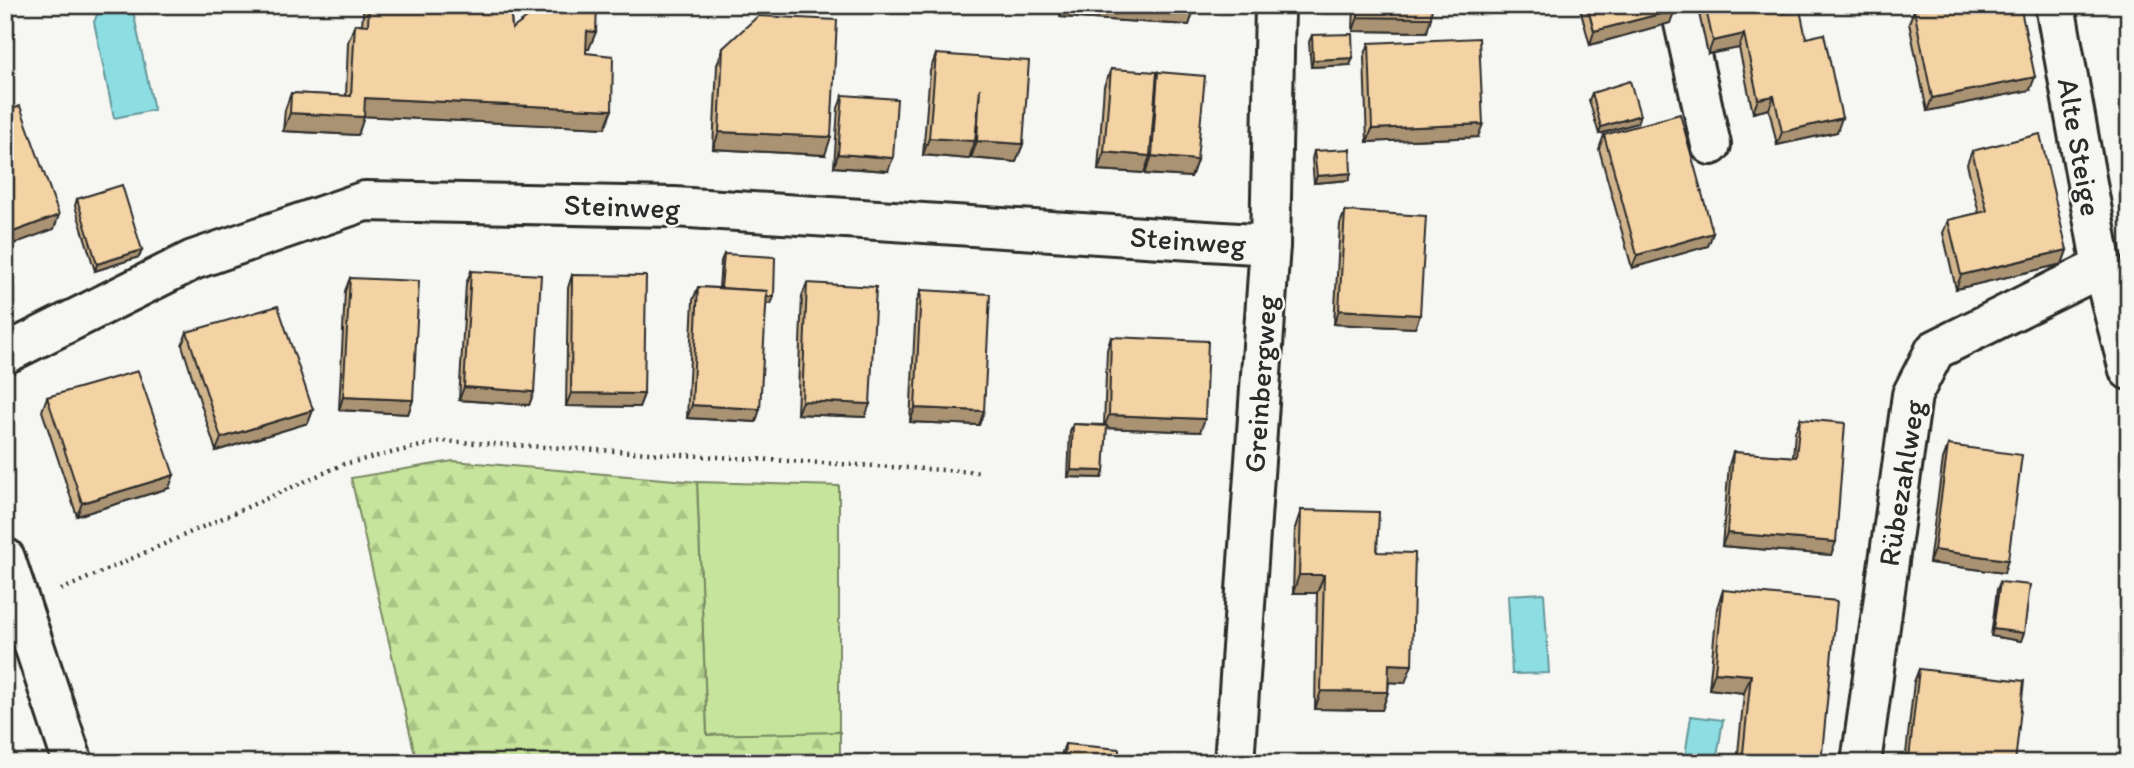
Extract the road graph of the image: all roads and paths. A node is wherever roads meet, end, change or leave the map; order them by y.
1 (1275, 5) edge
2 (1680, 5) edge
3 (2055, 5) edge
4 (1711, 145) dead end
5 (1270, 245) junction
6 (2102, 267) junction
7 (5, 354) edge
8 (2129, 370) edge
9 (978, 472) dead end
10 (5, 558) edge
11 (22, 607) junction
12 (73, 763) edge
13 (1234, 763) edge
14 (1861, 763) edge

1 - 5 street, Greinbergweg
2 - 4 street
3 - 6 street, Alte Steige
5 - 7 street, Steinweg
5 - 13 street, Greinbergweg
6 - 8 street, Alte Steige
6 - 14 street, Rübezahlweg
9 - 11 path
10 - 11 street
11 - 12 street

